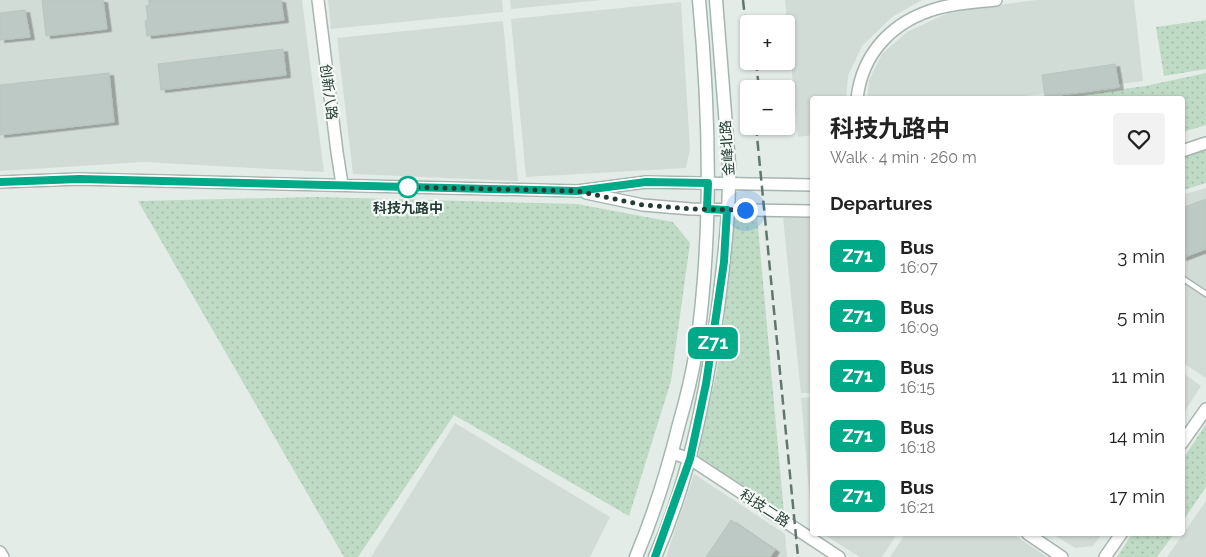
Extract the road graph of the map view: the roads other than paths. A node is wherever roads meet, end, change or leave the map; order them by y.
1 (318, 0) edge
2 (699, 0) edge
3 (716, 0) edge
4 (996, 0) edge
5 (858, 96) edge
6 (1206, 143) edge
7 (1185, 151) edge
8 (0, 182) edge
9 (708, 183) junction
10 (729, 183) junction
11 (342, 184) junction
12 (810, 185) edge
13 (577, 191) junction
14 (707, 209) junction
15 (727, 210) junction
16 (810, 210) edge
17 (1185, 280) edge
18 (1206, 294) edge
19 (1206, 408) edge
20 (1185, 439) edge
21 (672, 453) junction
22 (690, 459) junction
23 (1031, 536) edge
24 (1120, 536) edge
25 (0, 552) edge
26 (3, 557) edge
27 (636, 557) edge
28 (655, 557) edge
29 (839, 557) edge
30 (1062, 557) edge
31 (1106, 557) edge

1 - 11 street, 创新八路
2 - 9 main road, 金峰北路
3 - 10 main road, 金峰北路
4 - 5 street
6 - 7 street
8 - 11 street
9 - 10 street
9 - 13 street
9 - 14 main road, 金峰北路
10 - 12 street
10 - 15 main road, 金峰北路
11 - 13 street
13 - 14 street
14 - 15 street
14 - 21 main road, 金峰北路
15 - 16 street
15 - 22 main road, 金峰北路
17 - 18 lane
19 - 20 street
21 - 22 street, 科技二路
21 - 27 main road, 金峰北路
22 - 28 main road, 金峰北路
22 - 29 street, 科技二路
23 - 30 street
24 - 31 street
25 - 26 street

